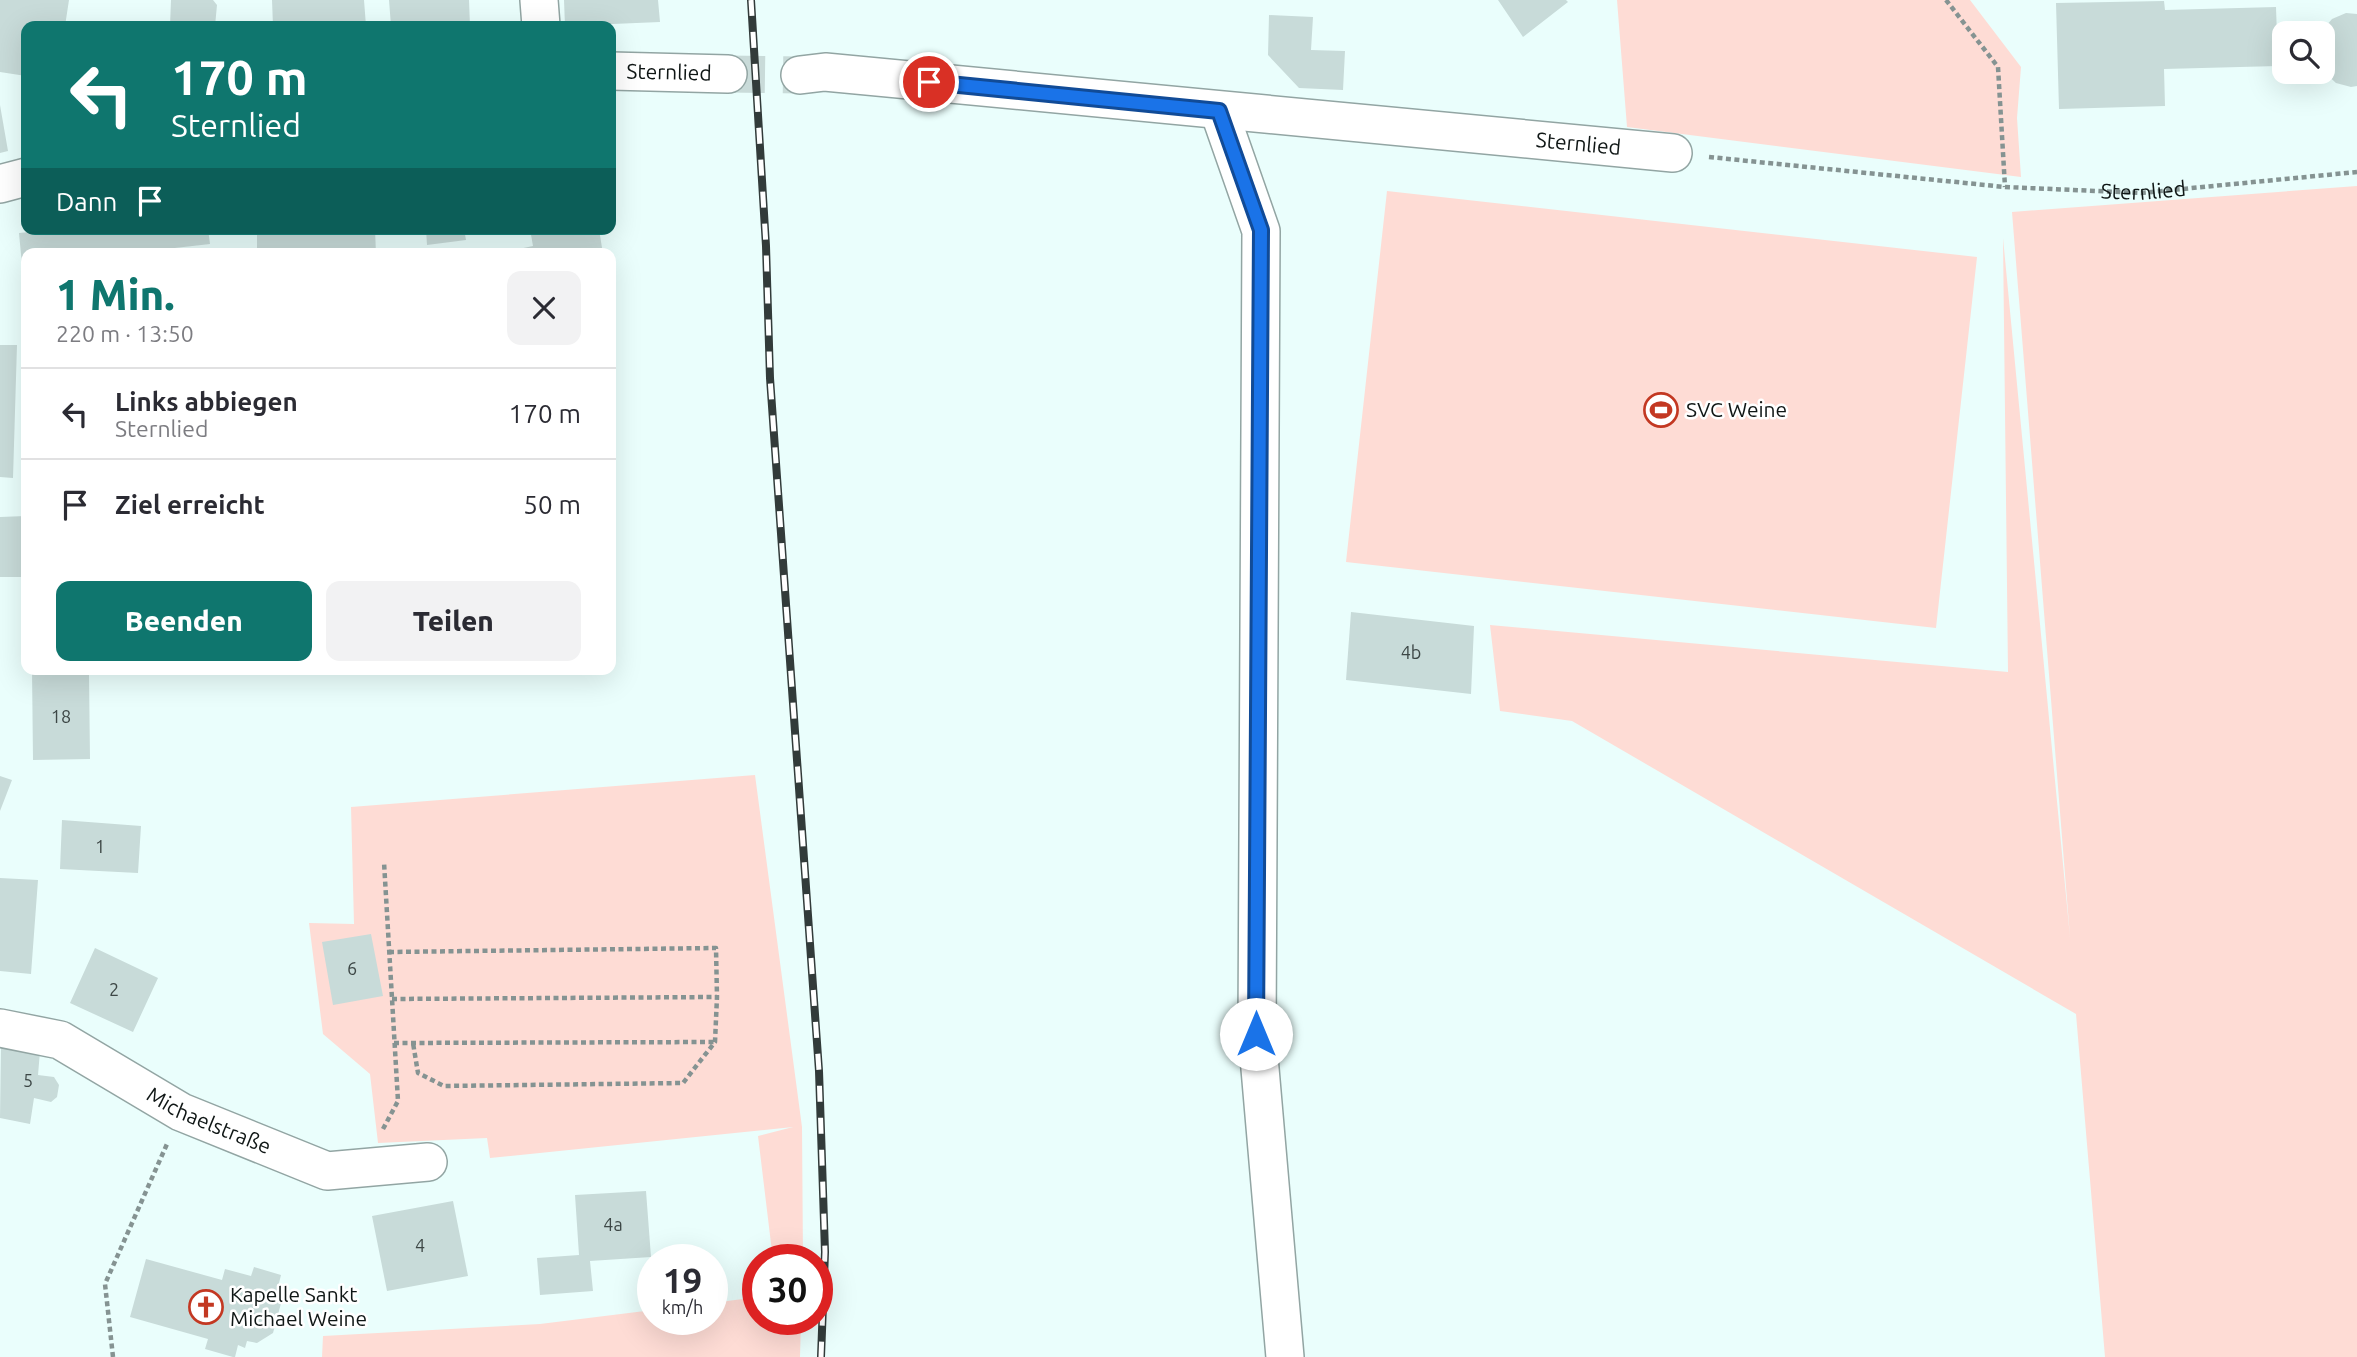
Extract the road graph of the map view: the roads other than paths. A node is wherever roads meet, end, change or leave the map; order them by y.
1 (540, 0) edge
2 (541, 21) edge
3 (616, 71) edge
4 (728, 74) tunnel mouth
5 (800, 75) tunnel mouth
6 (1219, 111) junction
7 (1673, 153) road end
8 (21, 178) edge
9 (0, 184) edge
10 (0, 1028) edge
11 (428, 1163) dead end
12 (1285, 1357) edge

1 - 2 street
3 - 4 street, Sternlied
5 - 6 street, Sternlied
6 - 7 street, Sternlied
6 - 12 street
8 - 9 street
10 - 11 street, Michaelstraße

